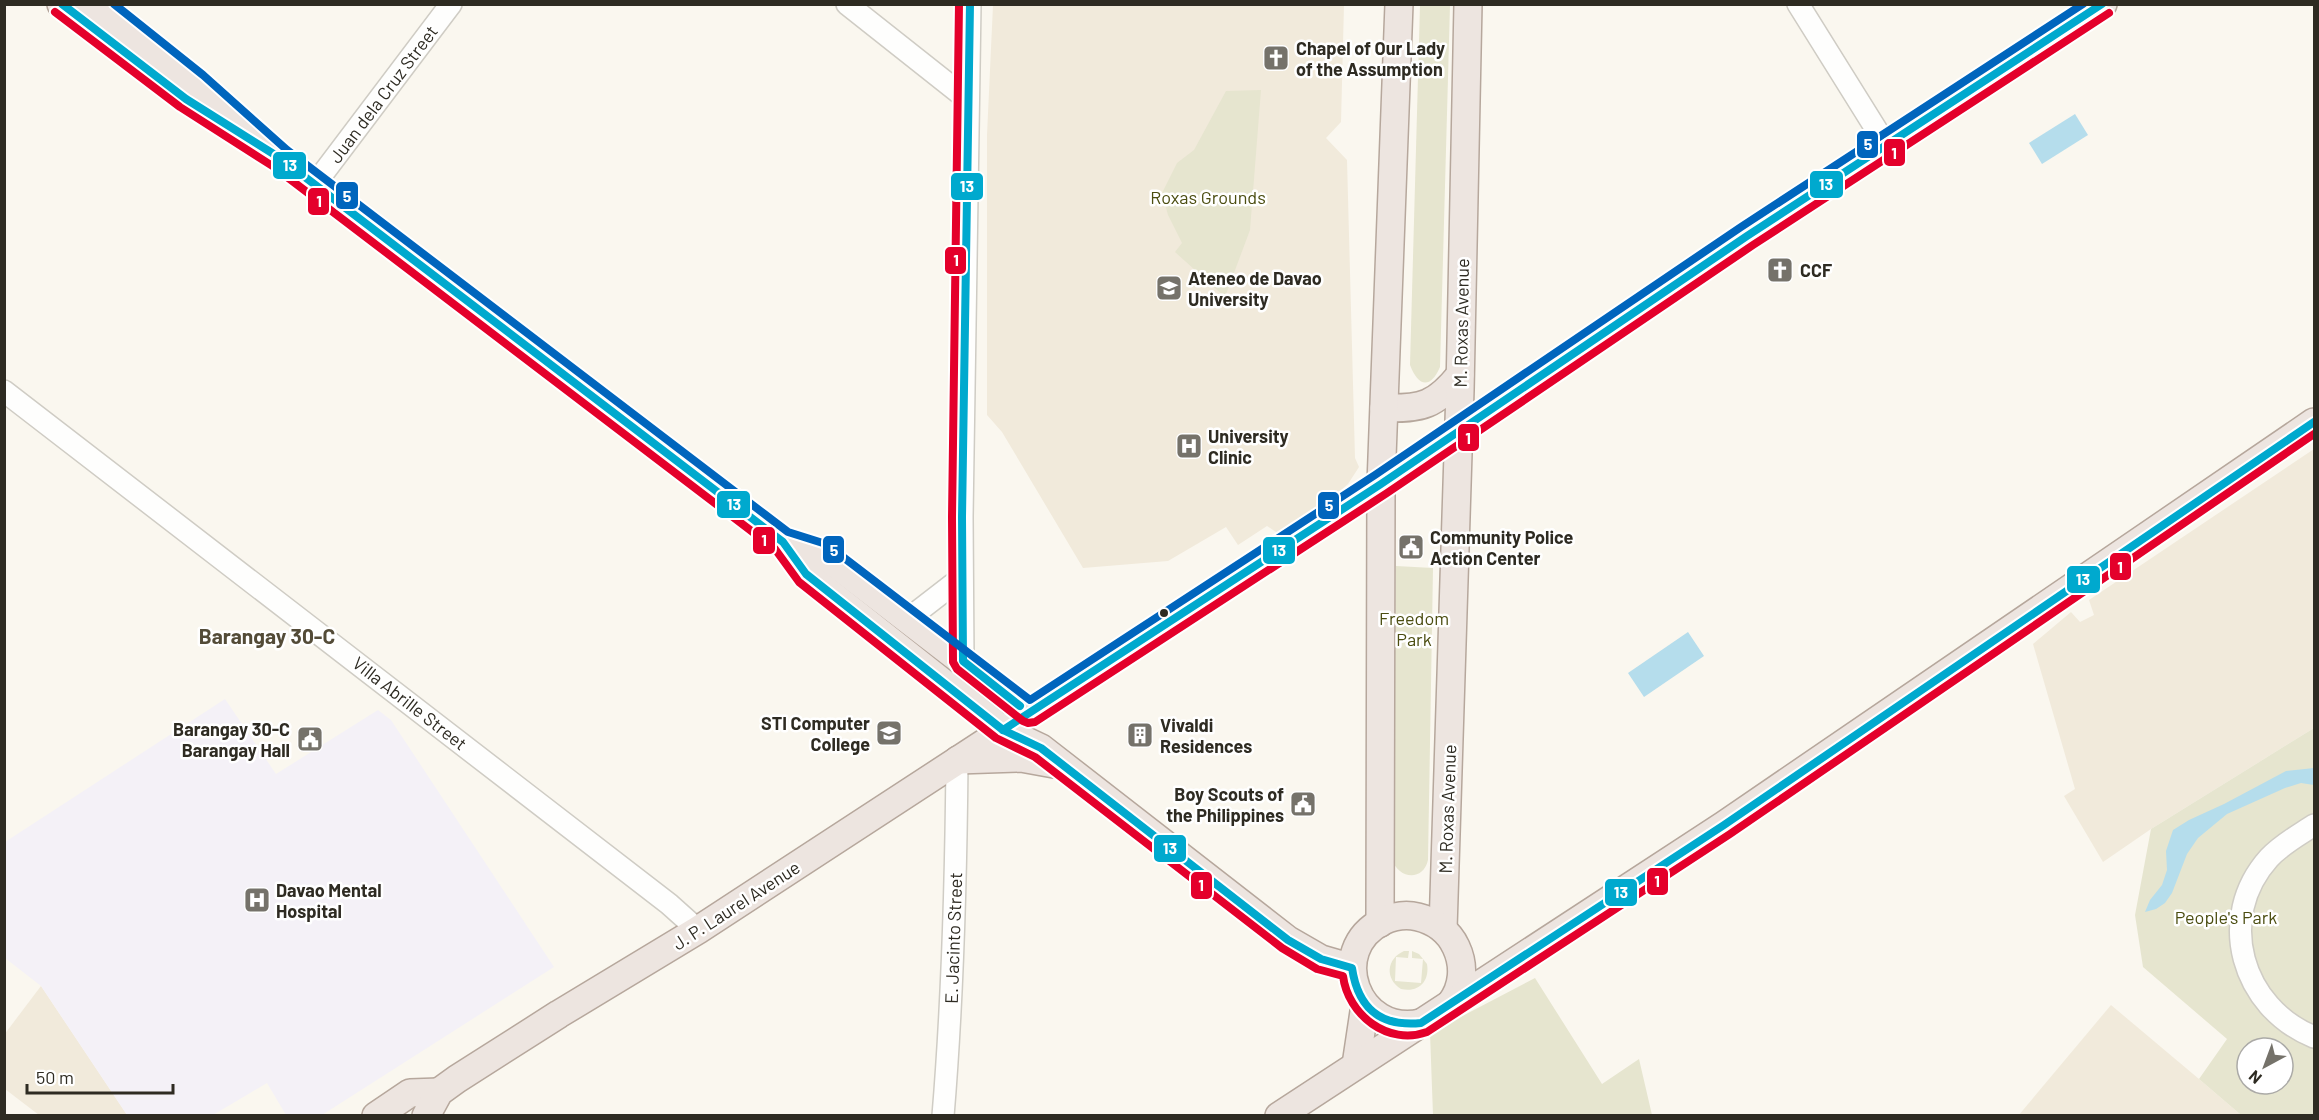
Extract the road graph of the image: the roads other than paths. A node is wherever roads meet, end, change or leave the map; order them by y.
1 (61, 4) edge
2 (96, 4) edge
3 (451, 4) edge
4 (847, 4) edge
5 (970, 4) edge
6 (1399, 4) edge
7 (1468, 4) edge
8 (1798, 4) edge
9 (2103, 4) edge
10 (967, 99) junction
11 (1886, 145) junction
12 (280, 158) junction
13 (315, 184) junction
14 (1460, 375) junction
15 (4, 391) edge
16 (1384, 408) junction
17 (2314, 422) edge
18 (1458, 432) junction
19 (1381, 484) junction
20 (783, 542) junction
21 (961, 578) junction
22 (908, 619) junction
23 (963, 661) junction
24 (961, 696) junction
25 (1029, 713) junction
26 (1003, 730) junction
27 (1041, 748) junction
28 (962, 757) junction
29 (1066, 767) junction
30 (2314, 825) edge
31 (1380, 923) junction
32 (1443, 929) junction
33 (698, 930) junction
34 (1352, 968) junction
35 (1450, 1003) junction
36 (1365, 1005) junction
37 (1421, 1023) junction
38 (2314, 1037) edge
39 (1356, 1065) junction
40 (440, 1092) junction
41 (376, 1116) edge
42 (426, 1116) edge
43 (943, 1116) edge
44 (1279, 1116) edge

1 - 12 main road
2 - 12 main road
3 - 13 street, Juan dela Cruz Street
4 - 10 street
5 - 10 street
6 - 16 main road
7 - 14 main road, M. Roxas Avenue
8 - 11 street
9 - 11 main road, J. P. Laurel Avenue
10 - 21 street
11 - 18 main road, J. P. Laurel Avenue
12 - 13 main road
13 - 20 main road
14 - 16 main road
14 - 18 main road, M. Roxas Avenue
15 - 33 street, Villa Abrille Street
16 - 19 main road
17 - 35 main road
18 - 19 main road, J. P. Laurel Avenue
18 - 32 main road, M. Roxas Avenue
19 - 25 main road, J. P. Laurel Avenue
19 - 31 main road
20 - 22 main road
20 - 24 main road
21 - 22 street
21 - 23 street
22 - 23 main road
23 - 25 main road
24 - 26 main road
24 - 28 main road
25 - 26 main road, J. P. Laurel Avenue
25 - 27 main road
26 - 27 main road
26 - 28 main road, J. P. Laurel Avenue
27 - 29 main road
28 - 29 main road
28 - 33 main road, J. P. Laurel Avenue
28 - 43 street, E. Jacinto Street
29 - 34 main road
30 - 38 street
31 - 32 main road
31 - 34 main road
32 - 35 main road
33 - 40 main road, J. P. Laurel Avenue
34 - 36 main road
35 - 37 main road
36 - 37 main road
36 - 39 main road
37 - 39 main road
39 - 44 main road
40 - 41 main road
40 - 42 main road, J. P. Laurel Avenue

